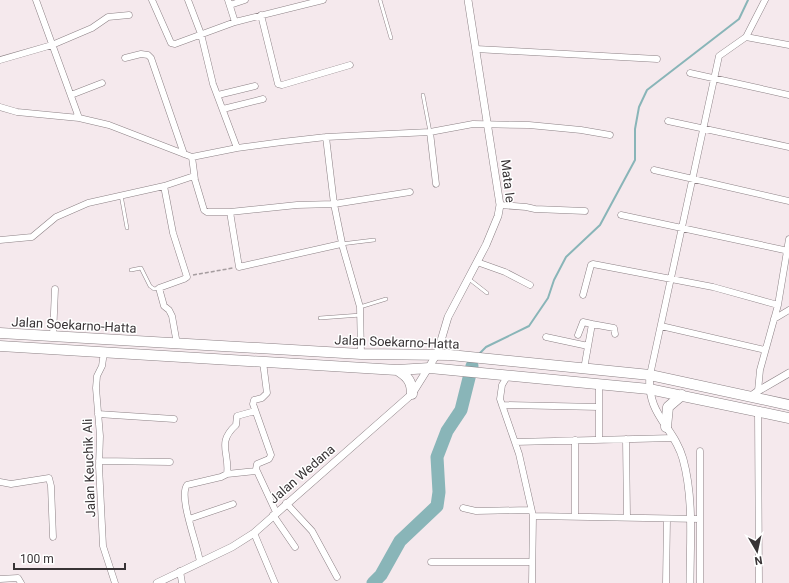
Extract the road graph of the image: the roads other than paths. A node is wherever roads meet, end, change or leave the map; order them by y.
1 (36, 0) edge
2 (152, 0) edge
3 (188, 0) edge
4 (245, 0) edge
5 (323, 0) edge
6 (380, 0) edge
7 (468, 0) edge
8 (766, 0) edge
9 (229, 3) edge
10 (129, 15) dead end
11 (261, 15) junction
12 (235, 22) junction
13 (201, 34) junction
14 (746, 37) junction
15 (391, 38) dead end
16 (52, 45) junction
17 (789, 45) edge
18 (476, 49) junction
19 (125, 58) dead end
20 (657, 59) dead end
21 (0, 60) edge
22 (350, 65) dead end
23 (690, 73) dead end
24 (714, 79) junction
25 (102, 83) dead end
26 (255, 86) dead end
27 (71, 95) junction
28 (218, 95) junction
29 (789, 95) edge
30 (423, 96) dead end
31 (263, 99) dead end
32 (0, 107) edge
33 (223, 109) junction
34 (79, 118) junction
35 (668, 121) dead end
36 (488, 123) junction
37 (702, 130) junction
38 (430, 132) junction
39 (610, 135) dead end
40 (326, 137) junction
41 (237, 148) junction
42 (789, 148) edge
43 (184, 154) junction
44 (192, 157) junction
45 (654, 170) dead end
46 (194, 176) junction
47 (693, 178) junction
48 (436, 184) dead end
49 (164, 186) junction
50 (410, 192) dead end
51 (121, 195) junction
52 (789, 201) edge
53 (334, 204) junction
54 (500, 205) junction
55 (585, 211) dead end
56 (230, 212) junction
57 (621, 215) dead end
58 (682, 227) junction
59 (127, 228) dead end
60 (789, 238) edge
61 (0, 240) edge
62 (374, 240) dead end
63 (342, 244) junction
64 (788, 252) edge
65 (477, 262) junction
66 (131, 270) dead end
67 (671, 278) junction
68 (469, 279) junction
69 (530, 285) dead end
70 (159, 288) junction
71 (55, 289) dead end
72 (487, 294) dead end
73 (583, 295) dead end
74 (386, 299) dead end
75 (778, 305) junction
76 (360, 307) junction
77 (789, 310) edge
78 (361, 315) junction
79 (320, 318) dead end
80 (774, 318) junction
81 (592, 324) junction
82 (661, 326) junction
83 (1, 332) edge
84 (615, 334) dead end
85 (578, 335) dead end
86 (53, 336) junction
87 (546, 337) dead end
88 (177, 344) junction
89 (0, 346) edge
90 (588, 346) junction
91 (765, 350) junction
92 (104, 352) junction
93 (361, 354) junction
94 (437, 354) junction
95 (263, 362) junction
96 (430, 368) junction
97 (584, 369) junction
98 (397, 370) junction
99 (789, 372) edge
100 (508, 375) junction
101 (650, 376) junction
102 (599, 385) junction
103 (649, 389) junction
104 (412, 394) junction
105 (754, 394) junction
106 (682, 395) junction
107 (502, 405) junction
108 (789, 405) edge
109 (599, 407) junction
110 (255, 411) junction
111 (758, 411) junction
112 (98, 414) junction
113 (789, 418) edge
114 (174, 419) dead end
115 (666, 427) junction
116 (673, 438) junction
117 (626, 439) junction
118 (575, 440) junction
119 (599, 440) junction
120 (515, 442) junction
121 (700, 451) dead end
122 (99, 461) junction
123 (170, 462) dead end
124 (256, 471) junction
125 (227, 474) junction
126 (0, 482) edge
127 (286, 503) junction
128 (233, 504) dead end
129 (463, 508) dead end
130 (530, 510) junction
131 (274, 514) junction
132 (533, 516) junction
133 (575, 516) junction
134 (627, 517) junction
135 (189, 519) junction
136 (667, 519) junction
137 (690, 519) junction
138 (700, 519) junction
139 (254, 533) junction
140 (53, 537) dead end
141 (295, 547) dead end
142 (200, 562) junction
143 (431, 562) dead end
144 (532, 562) junction
145 (180, 571) junction
146 (337, 577) dead end
147 (0, 579) edge
148 (21, 583) edge
149 (115, 583) edge
150 (157, 583) edge
151 (182, 583) edge
152 (275, 583) edge
153 (532, 583) edge
154 (666, 583) edge
155 (690, 583) edge
156 (700, 583) edge
157 (759, 583) edge

1 - 16 street
2 - 13 street
3 - 13 street
4 - 9 street
5 - 11 street
6 - 15 lane
7 - 18 street, Mata Ie
8 - 14 street
9 - 12 street
10 - 16 street
11 - 12 street
11 - 22 street
12 - 13 street
13 - 28 street
14 - 17 street
14 - 24 street
16 - 21 street
16 - 27 street
18 - 20 street
18 - 36 street, Mata Ie
19 - 43 street
23 - 24 street
24 - 29 street
24 - 37 street
25 - 27 street
26 - 28 street
27 - 34 street
28 - 33 street
30 - 38 lane
31 - 33 street
32 - 34 street
33 - 41 street
34 - 43 street
35 - 37 street
36 - 38 street
36 - 39 street
36 - 54 street, Mata Ie
37 - 42 street
37 - 47 street
38 - 40 street
38 - 48 street
40 - 41 street
40 - 53 street
41 - 44 street
43 - 44 street
44 - 46 street
45 - 47 street
46 - 49 street
46 - 56 street
47 - 52 street
47 - 58 street
49 - 51 street
49 - 70 street
50 - 53 street
51 - 59 lane
51 - 61 street
53 - 56 street
53 - 63 street
54 - 55 street
54 - 65 street, Mata Ie
56 - 63 street
57 - 58 street
58 - 64 street
58 - 67 street
60 - 64 street
62 - 63 lane
63 - 76 street
64 - 75 street
65 - 68 street, Mata Ie
65 - 69 street
66 - 70 lane
67 - 73 street
67 - 75 street
67 - 82 street
68 - 72 lane
68 - 94 street, Mata Ie
70 - 88 street
71 - 86 street
74 - 76 lane
75 - 80 street
76 - 78 street
77 - 80 street
78 - 79 lane
78 - 93 street
80 - 91 street
81 - 84 street
81 - 85 street
81 - 90 street
82 - 91 street
82 - 101 street
83 - 86 highway, Jalan Soekarno-Hatta
86 - 88 highway, Jalan Soekarno-Hatta
87 - 90 street
88 - 93 highway, Jalan Soekarno-Hatta
89 - 92 highway, Jalan Soekarno-Hatta
90 - 97 street
91 - 105 street
92 - 95 highway, Jalan Soekarno-Hatta
92 - 112 street, Jalan Keuchik Ali
93 - 94 highway, Jalan Soekarno-Hatta
94 - 96 street, Jalan Wedana
94 - 97 highway, Jalan Soekarno-Hatta
95 - 98 highway, Jalan Soekarno-Hatta
95 - 110 street
96 - 98 highway, Jalan Soekarno-Hatta
96 - 100 highway, Jalan Soekarno-Hatta
96 - 104 street, Jalan Wedana
97 - 101 highway, Jalan Soekarno-Hatta
98 - 104 highway
99 - 105 street
100 - 102 highway, Jalan Soekarno-Hatta
100 - 107 street
101 - 103 street
101 - 105 highway, Jalan Soekarno-Hatta
102 - 103 highway, Jalan Soekarno-Hatta
102 - 109 street
103 - 106 highway, Jalan Soekarno-Hatta
103 - 115 street
104 - 127 street, Jalan Wedana
105 - 108 highway, Jalan Soekarno-Hatta
106 - 111 highway, Jalan Soekarno-Hatta
106 - 115 highway
107 - 109 street
107 - 120 street
109 - 119 street
110 - 124 street
110 - 125 street
111 - 113 highway, Jalan Soekarno-Hatta
111 - 157 street
112 - 114 street
112 - 122 street, Jalan Keuchik Ali
115 - 116 street
116 - 117 street
116 - 137 street
117 - 119 street
117 - 134 street
118 - 119 street
118 - 120 street
118 - 133 street
120 - 130 street
121 - 138 street
122 - 123 street
122 - 149 street, Jalan Keuchik Ali
124 - 125 street
124 - 131 street
125 - 135 street
126 - 140 street
127 - 131 street, Jalan Wedana
127 - 146 street
128 - 135 street
129 - 130 street
130 - 132 street
131 - 139 street, Jalan Wedana
131 - 141 street
132 - 133 street
132 - 144 street
133 - 134 street
134 - 136 street
135 - 142 street
136 - 137 street
136 - 154 street
137 - 138 street
137 - 155 street
138 - 156 street
139 - 142 street, Jalan Wedana
139 - 152 street
142 - 145 street, Jalan Wedana
143 - 144 street
144 - 153 street
145 - 150 street, Jalan Wedana
145 - 151 street
147 - 148 street

